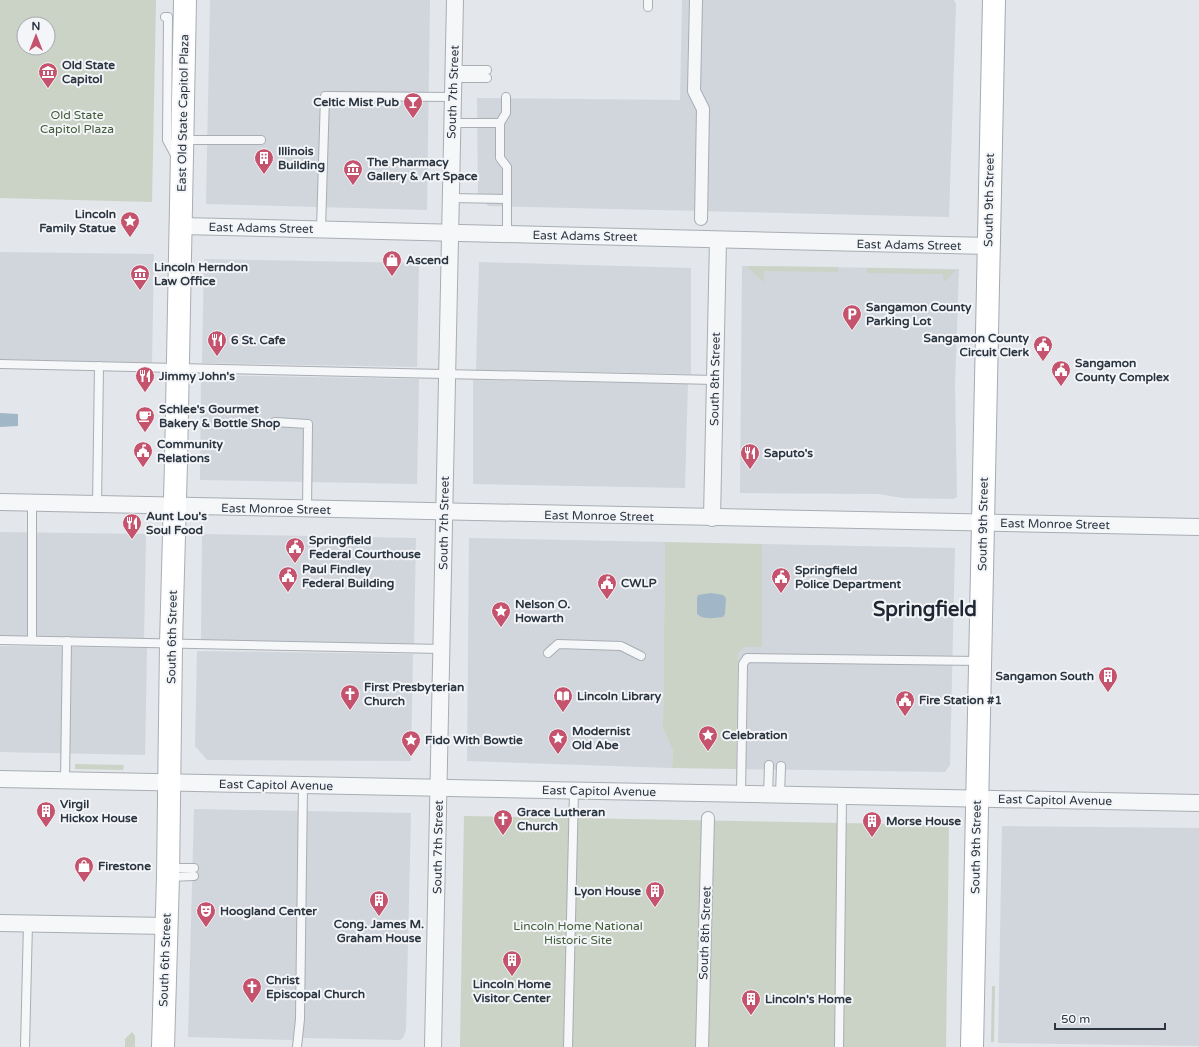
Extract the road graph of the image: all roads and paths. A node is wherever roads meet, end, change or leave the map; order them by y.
1 (185, 0) edge
2 (455, 0) edge
3 (696, 0) edge
4 (994, 0) edge
5 (165, 17) dead end
6 (453, 74) junction
7 (487, 74) dead end
8 (452, 97) junction
9 (506, 97) dead end
10 (500, 123) junction
11 (452, 124) junction
12 (182, 140) junction
13 (261, 140) dead end
14 (182, 168) junction
15 (450, 198) junction
16 (507, 199) junction
17 (701, 219) dead end
18 (181, 226) junction
19 (321, 229) junction
20 (450, 232) junction
21 (507, 234) junction
22 (718, 240) junction
23 (989, 246) junction
24 (0, 364) edge
25 (99, 366) junction
26 (178, 368) junction
27 (447, 374) junction
28 (715, 380) junction
29 (275, 422) dead end
30 (0, 502) edge
31 (32, 503) junction
32 (97, 505) junction
33 (175, 506) junction
34 (307, 510) junction
35 (444, 512) junction
36 (712, 518) junction
37 (983, 522) junction
38 (1199, 527) edge
39 (0, 640) edge
40 (32, 640) junction
41 (67, 641) junction
42 (171, 644) junction
43 (442, 649) junction
44 (548, 653) dead end
45 (641, 656) dead end
46 (980, 661) junction
47 (769, 766) dead end
48 (781, 766) dead end
49 (0, 779) edge
50 (65, 781) junction
51 (170, 783) junction
52 (303, 785) junction
53 (439, 788) junction
54 (574, 791) junction
55 (741, 794) junction
56 (774, 795) junction
57 (842, 796) junction
58 (977, 798) junction
59 (1199, 803) edge
60 (708, 818) dead end
61 (168, 872) junction
62 (194, 872) dead end
63 (0, 923) edge
64 (28, 923) junction
65 (167, 926) junction
66 (25, 1047) edge
67 (163, 1047) edge
68 (297, 1047) edge
69 (433, 1047) edge
70 (568, 1047) edge
71 (702, 1047) edge
72 (839, 1047) edge
73 (972, 1047) edge

1 - 12 main road, East Old State Capitol Plaza
2 - 6 street, South 7th Street
3 - 17 street
4 - 23 main road, South 9th Street
5 - 14 lane
6 - 7 lane
6 - 8 street, South 7th Street
8 - 11 street, South 7th Street
8 - 19 lane
9 - 10 lane
10 - 11 lane
10 - 16 lane
11 - 15 street, South 7th Street
12 - 13 lane
12 - 14 main road, East Old State Capitol Plaza
14 - 18 main road, East Old State Capitol Plaza
15 - 16 lane
15 - 20 street, South 7th Street
16 - 21 lane
18 - 19 street, East Adams Street
18 - 26 main road, South 6th Street
19 - 20 street, East Adams Street
20 - 21 street, East Adams Street
20 - 27 street, South 7th Street
21 - 22 street, East Adams Street
22 - 23 street, East Adams Street
22 - 28 street, South 8th Street
23 - 37 main road, South 9th Street
24 - 25 lane
25 - 26 lane
25 - 32 lane
26 - 27 lane
26 - 33 main road, South 6th Street
27 - 28 lane
27 - 35 street, South 7th Street
28 - 36 street, South 8th Street
29 - 34 lane
30 - 31 street, East Monroe Street
31 - 32 street, East Monroe Street
31 - 40 lane
32 - 33 street, East Monroe Street
33 - 34 street, East Monroe Street
33 - 42 main road, South 6th Street
34 - 35 street, East Monroe Street
35 - 36 street, East Monroe Street
35 - 43 street, South 7th Street
36 - 37 street, East Monroe Street
37 - 38 street, East Monroe Street
37 - 46 main road, South 9th Street
39 - 40 lane
40 - 41 lane
41 - 42 lane
41 - 50 lane
42 - 43 lane
42 - 51 main road, South 6th Street
43 - 53 street, South 7th Street
44 - 45 lane
46 - 55 lane
46 - 58 main road, South 9th Street
47 - 56 lane
48 - 56 lane
49 - 50 street, East Capitol Avenue
50 - 51 street, East Capitol Avenue
51 - 52 street, East Capitol Avenue
51 - 61 main road, South 6th Street
52 - 53 street, East Capitol Avenue
52 - 68 lane
53 - 54 street, East Capitol Avenue
53 - 69 street, South 7th Street
54 - 55 street, East Capitol Avenue
54 - 70 lane
55 - 56 street, East Capitol Avenue
56 - 57 street, East Capitol Avenue
57 - 58 street, East Capitol Avenue
57 - 72 lane
58 - 59 street, East Capitol Avenue
58 - 73 main road, South 9th Street
60 - 71 street, South 8th Street
61 - 62 lane
61 - 65 main road, South 6th Street
63 - 64 street
64 - 65 street
64 - 66 lane
65 - 67 main road, South 6th Street

